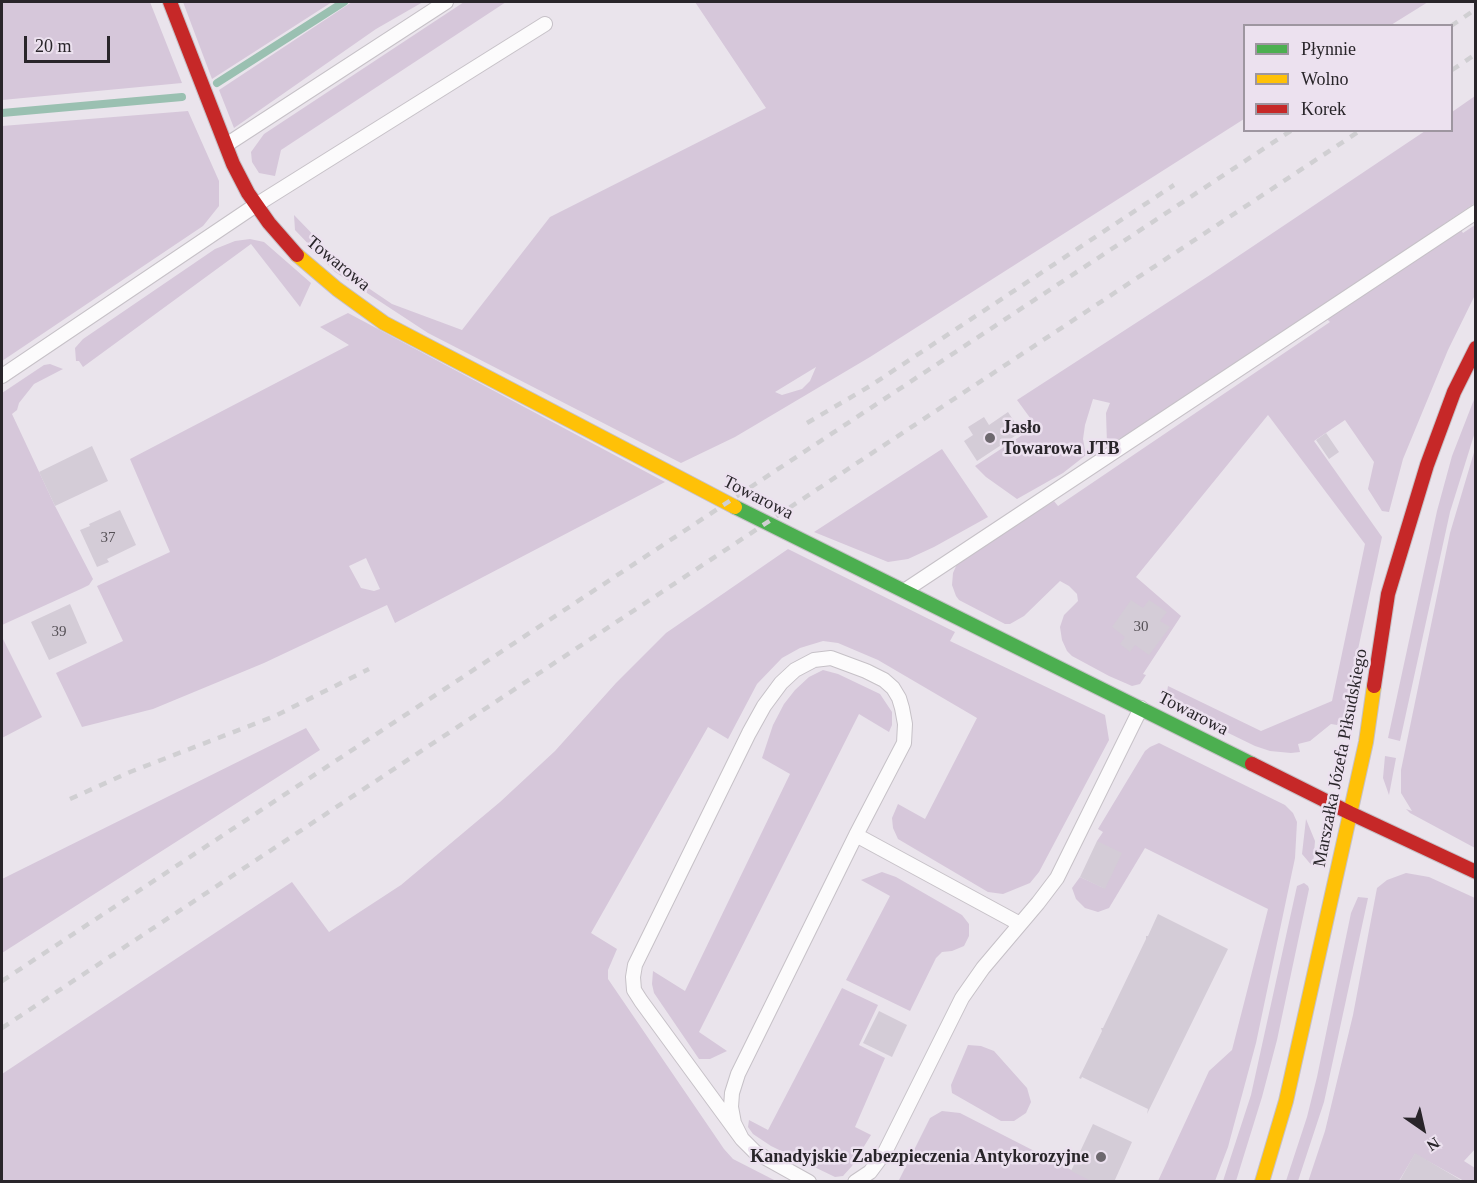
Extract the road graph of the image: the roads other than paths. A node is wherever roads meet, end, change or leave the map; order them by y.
1 (170, 2) edge
2 (446, 2) edge
3 (545, 24) dead end
4 (226, 145) junction
5 (256, 206) junction
6 (1476, 212) edge
7 (1476, 348) edge
8 (2, 376) edge
9 (905, 591) junction
10 (1141, 708) junction
11 (1350, 813) junction
12 (856, 835) junction
13 (1476, 872) edge
14 (1020, 924) junction
15 (742, 1138) junction
16 (809, 1182) edge
17 (855, 1182) edge
18 (1262, 1182) edge

1 - 4 street, Towarowa
2 - 4 lane
3 - 5 lane
4 - 5 street, Towarowa
5 - 8 lane
5 - 9 street, Towarowa
6 - 9 lane
7 - 11 street, Marszałka Józefa Piłsudskiego
9 - 10 street, Towarowa
10 - 11 street, Towarowa
10 - 14 lane
11 - 13 street, Towarowa
11 - 18 street, Marszałka Józefa Piłsudskiego
12 - 14 lane
12 - 15 lane
12 - 15 lane
14 - 17 lane
15 - 16 lane

